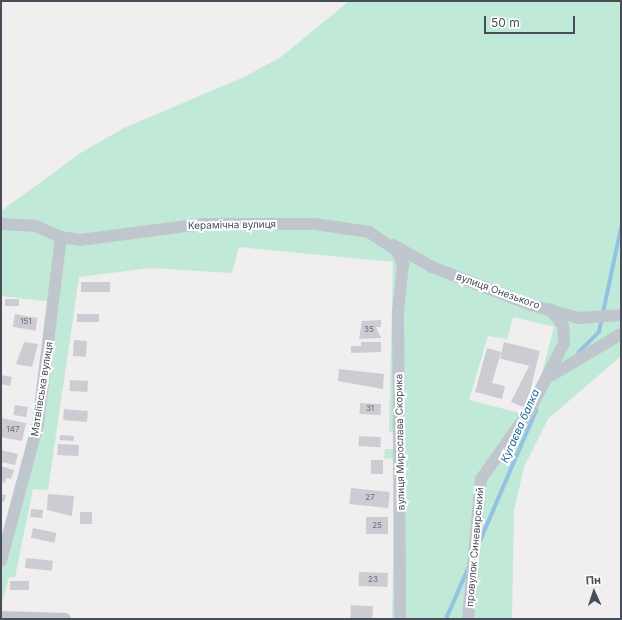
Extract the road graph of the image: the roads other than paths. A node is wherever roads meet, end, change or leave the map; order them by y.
1 (1, 224) edge
2 (61, 237) junction
3 (382, 238) junction
4 (403, 264) joint
5 (550, 309) junction
6 (621, 315) edge
7 (621, 334) edge
8 (550, 376) junction
9 (1, 561) edge
10 (1, 617) edge
11 (65, 619) edge
12 (400, 619) edge
13 (468, 619) edge

1 - 2 street, Керамічна вулиця
2 - 3 street, Керамічна вулиця
2 - 9 street, Матвіївська вулиця
3 - 4 street, Керамічна вулиця
3 - 5 street, вулиця Онезького
4 - 12 street, вулиця Мирослава Скорика
5 - 6 street, вулиця Онезького
5 - 8 street, провулок Синевирський
7 - 8 street, провулок Синевирський
8 - 13 street, провулок Синевирський
10 - 11 street

